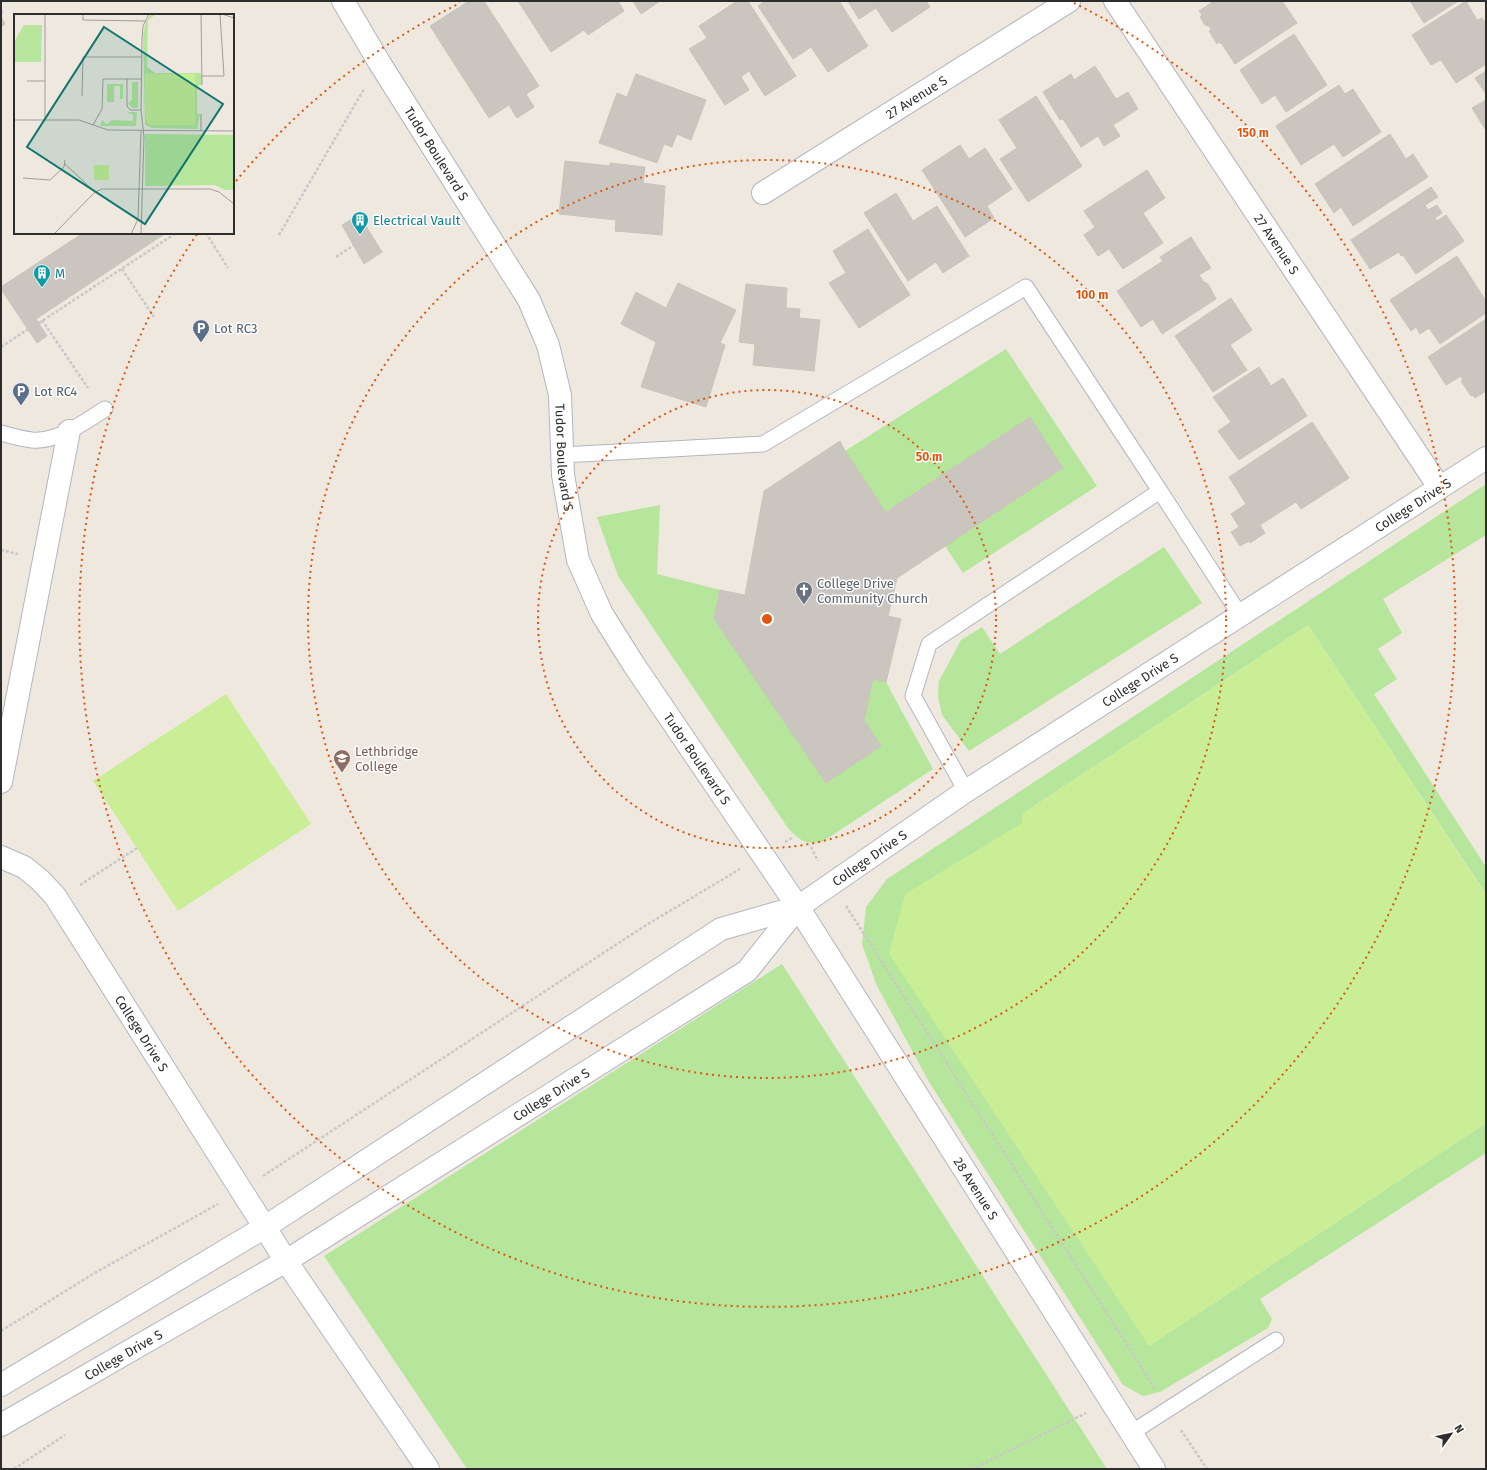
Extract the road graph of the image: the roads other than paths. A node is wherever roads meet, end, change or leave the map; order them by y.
1 (1069, 1) edge
2 (1115, 1) edge
3 (346, 2) edge
4 (763, 193) dead end
5 (105, 409) dead end
6 (69, 431) junction
7 (1, 433) edge
8 (562, 455) junction
9 (1486, 458) edge
10 (1439, 488) junction
11 (1160, 491) junction
12 (1240, 615) junction
13 (1, 782) edge
14 (966, 791) junction
15 (1, 858) edge
16 (798, 907) junction
17 (265, 1227) junction
18 (286, 1261) junction
19 (1276, 1340) dead end
20 (1, 1385) edge
21 (1, 1425) edge
22 (1131, 1433) junction
23 (428, 1469) edge
24 (1154, 1469) edge

1 - 4 street, 27 Avenue S
2 - 10 street, 27 Avenue S
3 - 8 street, Tudor Boulevard S
5 - 6 lane
6 - 7 lane
6 - 13 street
8 - 11 lane
8 - 16 street, Tudor Boulevard S
9 - 10 street, College Drive S
10 - 12 street, College Drive S
11 - 12 lane
11 - 14 lane
12 - 14 street, College Drive S
14 - 16 street, College Drive S
15 - 17 street, College Drive S
16 - 17 street, College Drive S
16 - 18 street, College Drive S
16 - 22 street, 28 Avenue S
17 - 18 street, College Drive S
17 - 20 street, College Drive S
18 - 21 street, College Drive S
18 - 23 street, College Drive S
19 - 22 lane
22 - 24 street, 28 Avenue S

